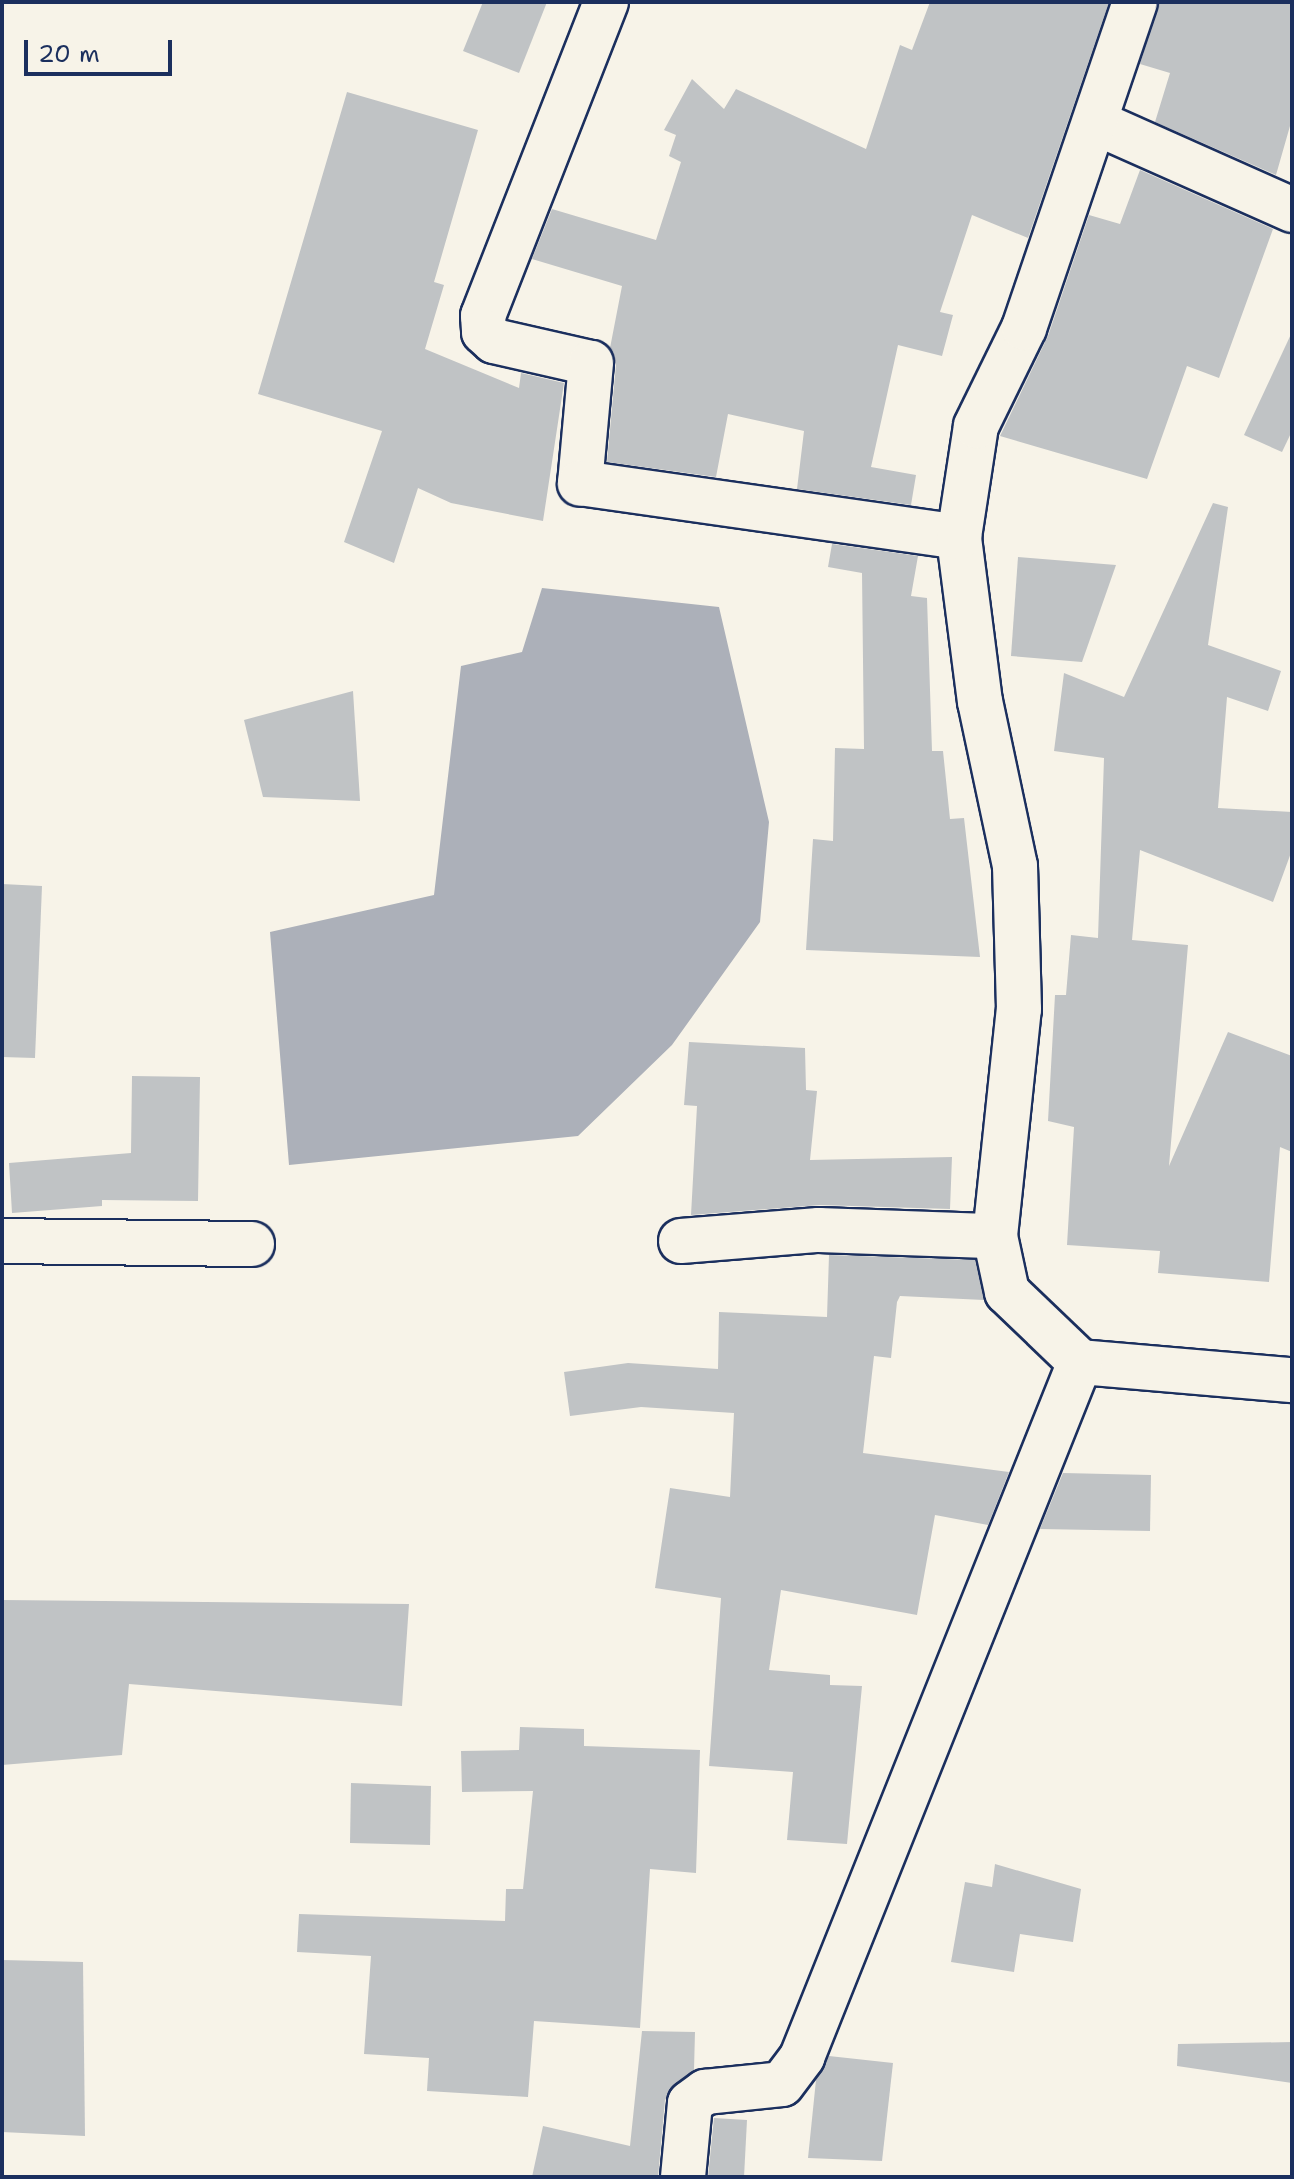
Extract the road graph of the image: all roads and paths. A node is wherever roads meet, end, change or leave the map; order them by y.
1 (606, 2) edge
2 (1135, 2) edge
3 (1097, 123) junction
4 (1292, 210) edge
5 (959, 537) junction
6 (995, 1236) junction
7 (2, 1241) edge
8 (681, 1241) dead end
9 (252, 1244) dead end
10 (1080, 1362) junction
11 (1292, 1380) edge
12 (683, 2177) edge

1 - 5 street
2 - 3 street
3 - 4 street
3 - 5 street
5 - 6 street
6 - 8 street
6 - 10 street
7 - 9 street
10 - 11 street
10 - 12 street

